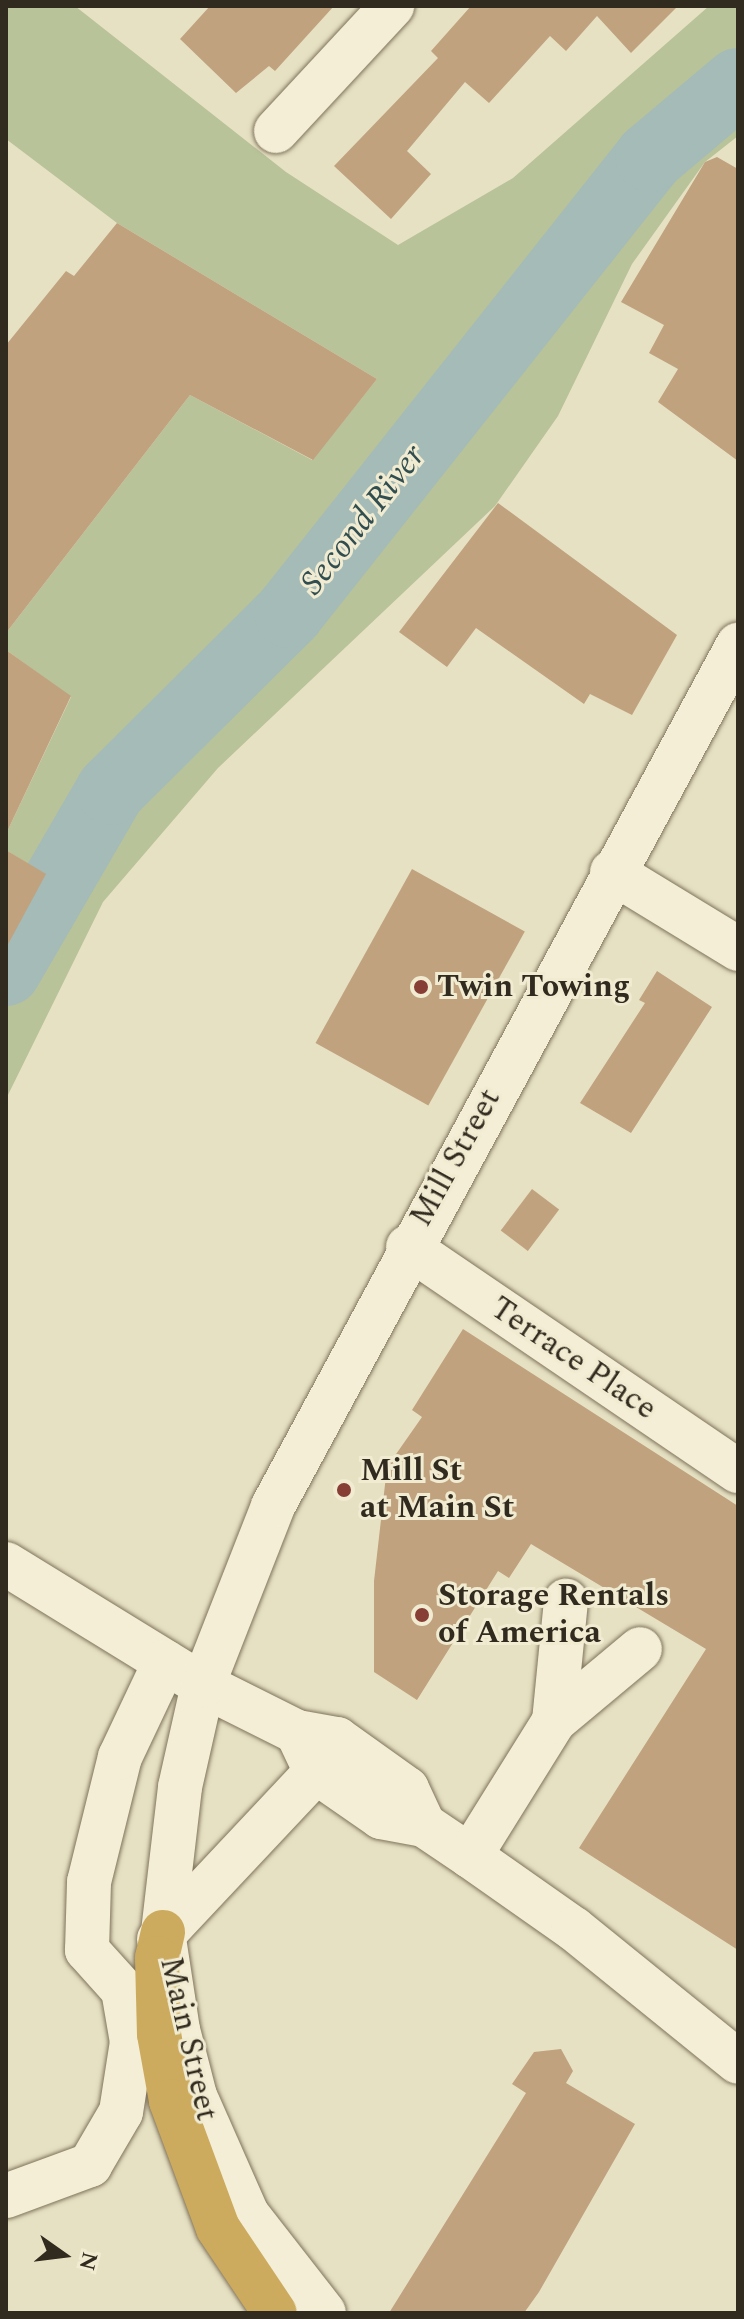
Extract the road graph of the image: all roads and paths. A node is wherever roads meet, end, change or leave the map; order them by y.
1 (392, 6) edge
2 (276, 131) dead end
3 (738, 645) edge
4 (612, 872) junction
5 (738, 949) edge
6 (408, 1247) junction
7 (738, 1471) edge
8 (6, 1564) edge
9 (566, 1601) dead end
10 (640, 1649) dead end
11 (165, 1662) junction
12 (203, 1685) junction
13 (554, 1721) junction
14 (297, 1732) junction
15 (316, 1772) junction
16 (424, 1825) junction
17 (470, 1856) junction
18 (163, 1932) junction
19 (123, 1990) junction
20 (738, 2062) edge
21 (6, 2196) edge
22 (275, 2313) edge
23 (324, 2313) edge

1 - 2 street
3 - 4 street, Mill Street
4 - 5 street
4 - 6 street, Mill Street
6 - 7 street, Terrace Place
6 - 12 street, Mill Street
8 - 11 street
9 - 13 street
10 - 13 street
11 - 12 street
11 - 19 street
12 - 14 street
12 - 18 street, Main Street
13 - 17 street
14 - 15 street
14 - 16 street
15 - 16 street
15 - 18 street
16 - 17 street
17 - 20 street
18 - 19 street
18 - 22 highway
18 - 23 street, Main Street
19 - 21 street

